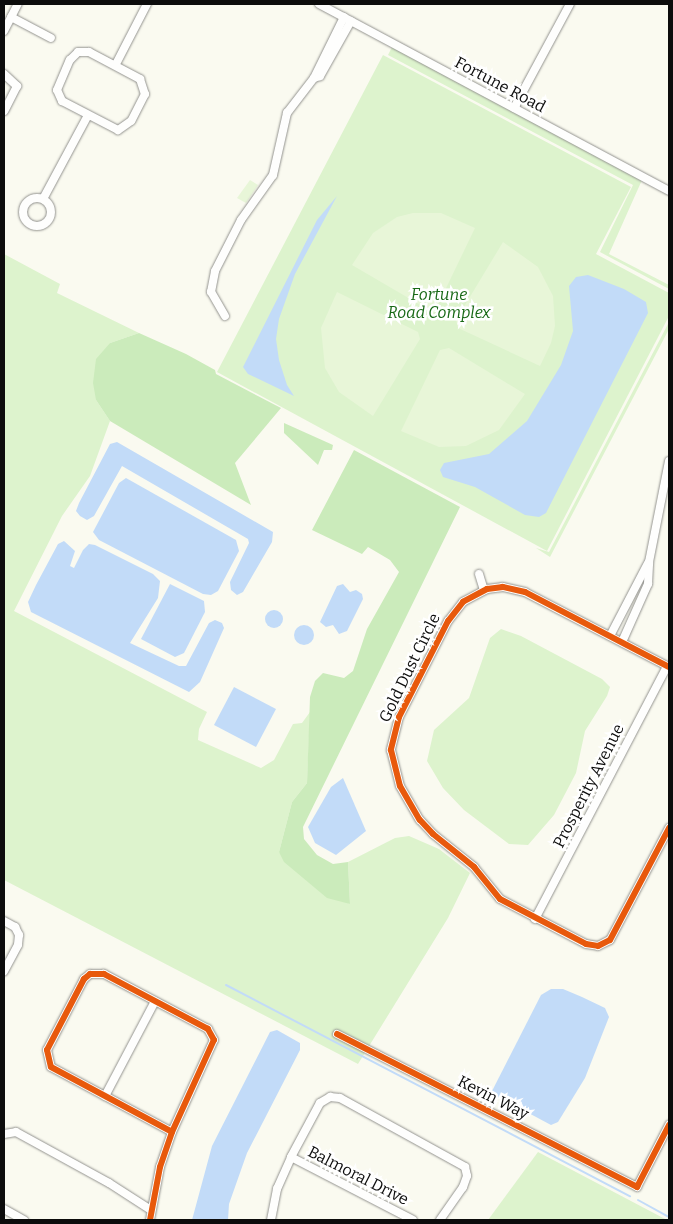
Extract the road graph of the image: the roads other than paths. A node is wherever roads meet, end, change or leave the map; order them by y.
1 (18, 4) edge
2 (147, 4) edge
3 (318, 4) edge
4 (570, 4) edge
5 (11, 17) junction
6 (344, 17) junction
7 (352, 22) junction
8 (4, 31) edge
9 (51, 38) dead end
10 (116, 64) junction
11 (4, 74) edge
12 (314, 78) junction
13 (514, 108) junction
14 (4, 111) edge
15 (87, 116) junction
16 (669, 191) edge
17 (43, 199) dead end
18 (224, 316) dead end
19 (669, 460) edge
20 (649, 562) junction
21 (479, 574) dead end
22 (484, 590) junction
23 (610, 636) junction
24 (622, 642) junction
25 (668, 666) edge
26 (669, 828) edge
27 (536, 919) junction
28 (4, 922) edge
29 (4, 971) edge
30 (155, 1001) junction
31 (337, 1034) dead end
32 (106, 1096) junction
33 (669, 1126) edge
34 (172, 1132) junction
35 (4, 1134) edge
36 (291, 1157) junction
37 (4, 1209) edge
38 (151, 1210) junction
39 (24, 1220) edge
40 (150, 1220) edge
41 (271, 1220) edge
42 (413, 1220) edge
43 (440, 1220) edge

1 - 5 street
2 - 10 street
3 - 6 street, Fortune Road
4 - 13 street
5 - 8 street
5 - 9 street
6 - 7 street, Fortune Road
6 - 12 street
7 - 12 street
7 - 13 street, Fortune Road
10 - 15 street
10 - 15 street
11 - 14 street
12 - 18 street
13 - 16 street, Fortune Road
15 - 17 street
19 - 20 street
20 - 23 street
20 - 24 street
21 - 22 street
22 - 23 street, Gold Dust Circle
22 - 27 street, Gold Dust Circle
23 - 24 street, Gold Dust Circle
24 - 25 street, Gold Dust Circle
25 - 27 street, Prosperity Avenue
26 - 27 street, Gold Dust Circle
28 - 29 street
30 - 32 street
30 - 32 street
30 - 34 street
31 - 33 street, Kevin Way
32 - 34 street
34 - 38 street
35 - 38 street
36 - 41 street
36 - 42 street, Balmoral Drive
36 - 43 street
37 - 39 street
38 - 40 street

